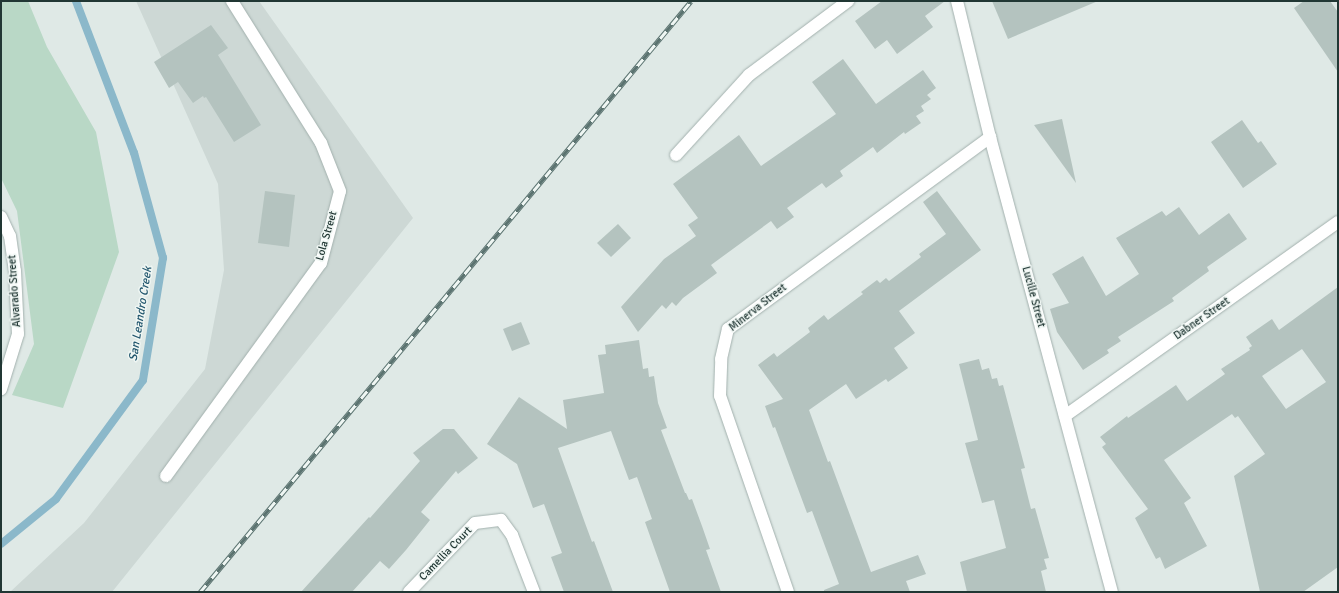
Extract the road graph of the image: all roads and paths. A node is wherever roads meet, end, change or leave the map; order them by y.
1 (232, 1) edge
2 (848, 1) edge
3 (957, 1) edge
4 (990, 137) junction
5 (676, 154) dead end
6 (1, 217) edge
7 (1338, 222) edge
8 (1, 389) edge
9 (1066, 416) junction
10 (166, 476) dead end
11 (409, 592) edge
12 (534, 592) edge
13 (788, 592) edge
14 (1112, 592) edge

1 - 10 street, Lola Street
2 - 5 street
3 - 4 street, Lucille Street
4 - 9 street, Lucille Street
4 - 13 street, Minerva Street
6 - 8 street, Alvarado Street
7 - 9 street, Dabner Street
9 - 14 street, Lucille Street
11 - 12 street, Camellia Court

